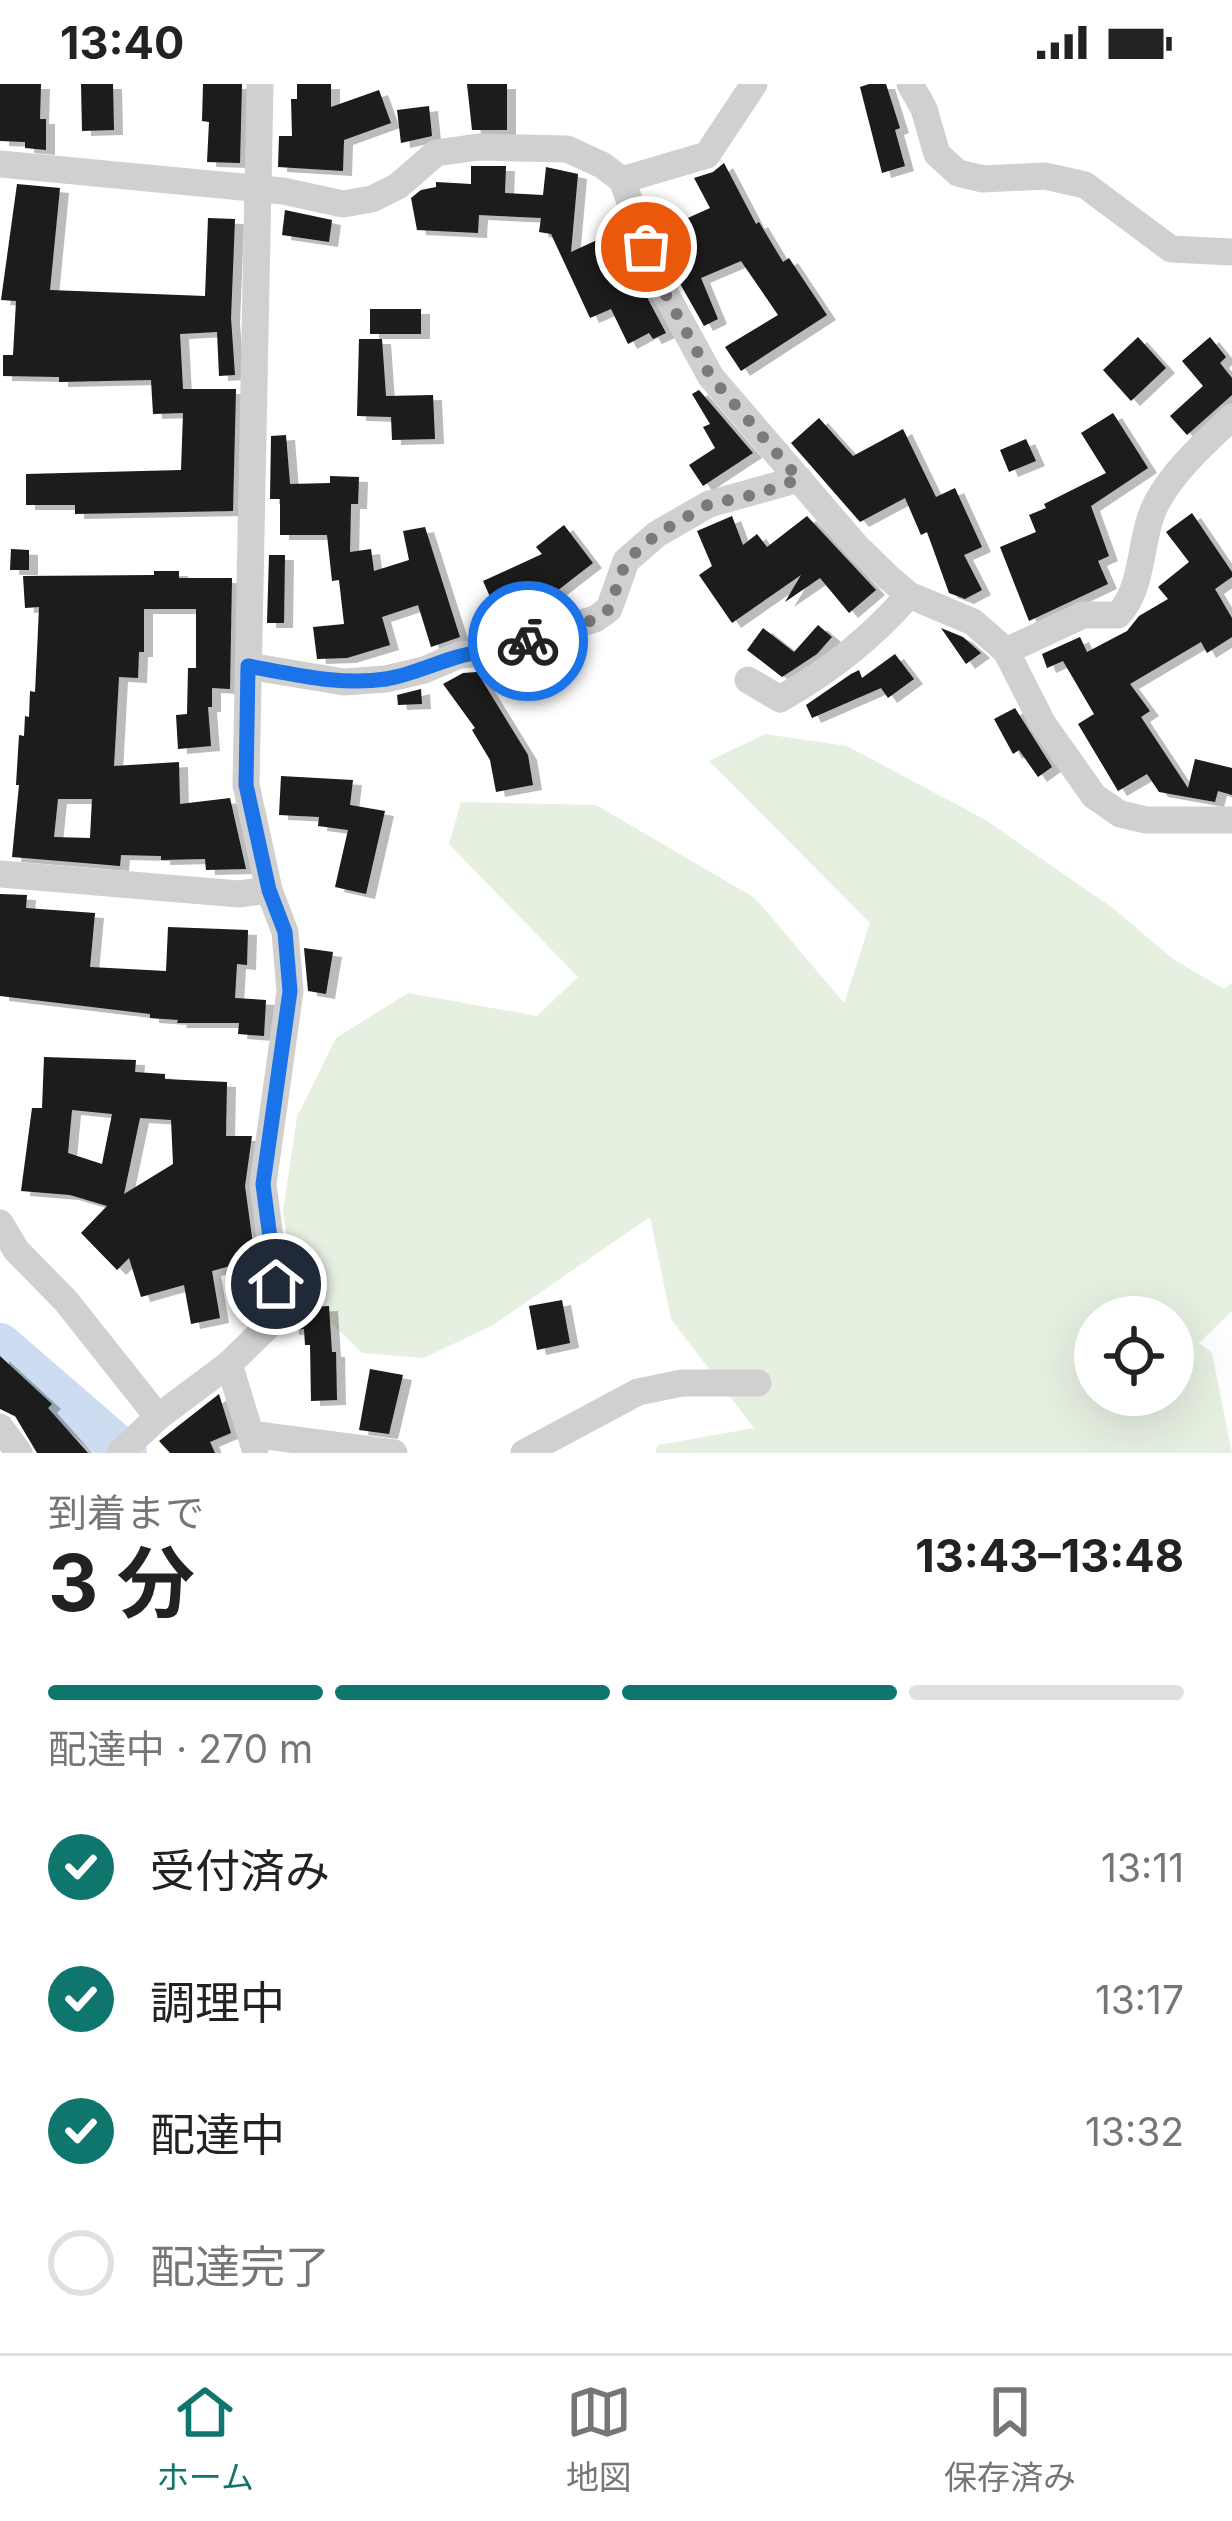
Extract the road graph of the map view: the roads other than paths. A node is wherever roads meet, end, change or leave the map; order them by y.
1 (260, 84) edge
2 (754, 84) edge
3 (910, 84) edge
4 (0, 164) edge
5 (622, 181) junction
6 (257, 190) junction
7 (1232, 252) edge
8 (1232, 417) edge
9 (799, 479) junction
10 (909, 595) junction
11 (1006, 652) junction
12 (248, 666) junction
13 (748, 680) dead end
14 (1232, 820) edge
15 (0, 874) edge
16 (269, 890) junction
17 (0, 1223) edge
18 (229, 1364) junction
19 (758, 1383) dead end
20 (150, 1424) junction
21 (0, 1427) edge
22 (253, 1444) edge
23 (19, 1453) edge
24 (120, 1453) edge
25 (394, 1453) edge
26 (524, 1453) edge

1 - 6 street
2 - 5 street
3 - 7 street
4 - 6 street
5 - 6 street
5 - 9 street
6 - 12 street
8 - 11 street
9 - 10 street
9 - 12 street
10 - 11 street
10 - 13 street
11 - 14 street
12 - 16 street
15 - 16 street
16 - 18 street
17 - 20 street
18 - 20 street
18 - 22 street
19 - 26 street
20 - 24 street
21 - 23 street
22 - 25 street

